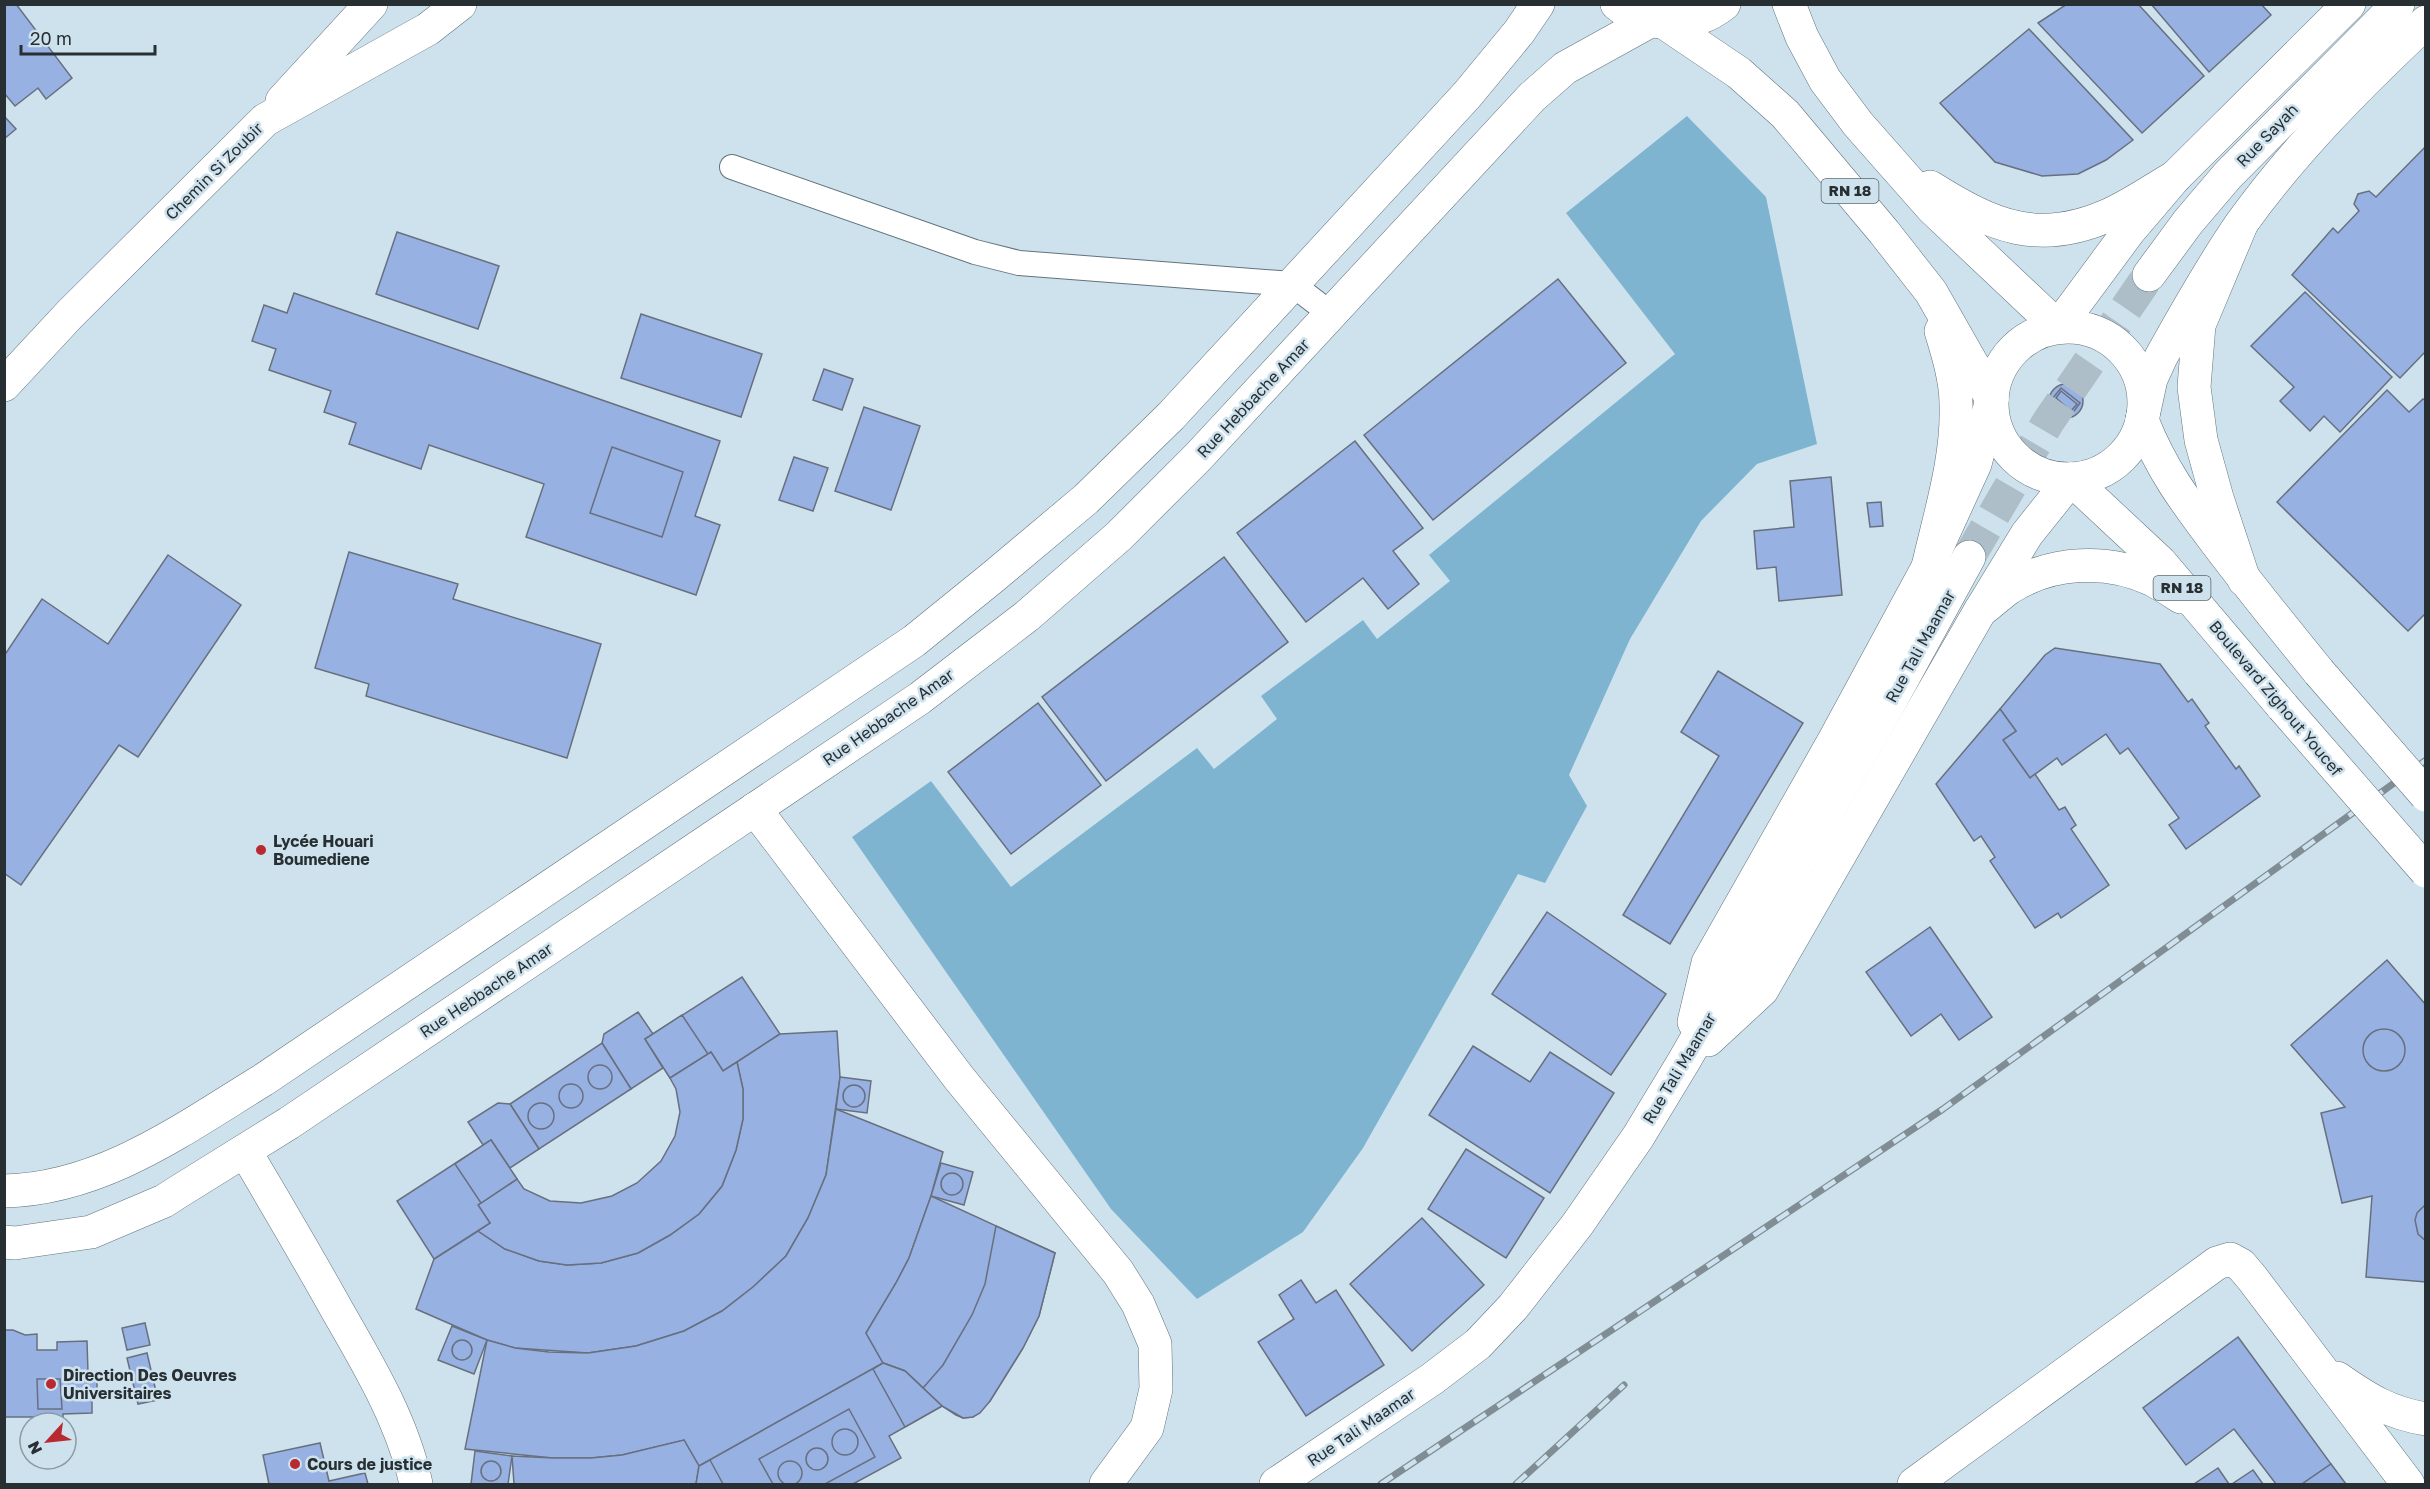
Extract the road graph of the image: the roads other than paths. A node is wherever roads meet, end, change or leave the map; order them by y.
1 (371, 4) edge
2 (460, 4) edge
3 (1538, 4) edge
4 (1617, 4) edge
5 (1724, 4) edge
6 (1789, 4) edge
7 (2349, 4) edge
8 (2398, 4) edge
9 (1658, 22) junction
10 (2426, 22) edge
11 (265, 120) junction
12 (1891, 161) junction
13 (732, 167) dead end
14 (2175, 177) junction
15 (2241, 225) junction
16 (2149, 275) tunnel mouth
17 (1292, 284) junction
18 (1931, 292) junction
19 (1331, 314) junction
20 (2058, 327) junction
21 (4, 385) edge
22 (1992, 399) junction
23 (2142, 420) junction
24 (2071, 479) junction
25 (1969, 557) tunnel mouth
26 (1928, 567) junction
27 (2244, 580) junction
28 (2201, 609) junction
29 (1980, 611) junction
30 (2426, 795) edge
31 (755, 809) junction
32 (2426, 871) edge
33 (1684, 1061) junction
34 (245, 1151) junction
35 (4, 1191) edge
36 (4, 1242) edge
37 (2316, 1363) junction
38 (2426, 1419) edge
39 (416, 1485) edge
40 (1106, 1485) edge
41 (1276, 1485) edge
42 (1914, 1485) edge
43 (2408, 1485) edge

1 - 11 main road
2 - 11 main road, Chemin Si Zoubir
3 - 17 main road
4 - 9 main road
5 - 9 main road
6 - 12 main road, RN 18
7 - 14 main road
8 - 16 main road, Rue Sayah
9 - 18 main road, RN 18
9 - 19 main road, Rue Hebbache Amar
10 - 15 main road
11 - 21 main road, Chemin Si Zoubir
12 - 14 main road
12 - 20 main road, RN 18
13 - 17 lane
14 - 20 main road
15 - 23 main road
15 - 27 main road
17 - 19 lane
17 - 35 main road
18 - 22 main road, RN 18
18 - 26 main road
19 - 31 main road, Rue Hebbache Amar
20 - 22 main road
20 - 23 main road
22 - 24 main road
22 - 26 main road
23 - 24 main road
23 - 27 main road
24 - 28 main road, Boulevard Zighout Youcef / RN 18
24 - 29 main road
25 - 33 main road, Rue Tali Maamar
26 - 33 main road
27 - 30 main road, bridge
28 - 29 main road
28 - 32 main road, Boulevard Zighout Youcef / RN 18, bridge
29 - 33 main road
31 - 34 main road, Rue Hebbache Amar
31 - 40 main road
33 - 41 main road, Rue Tali Maamar
34 - 36 main road, Rue Hebbache Amar
34 - 39 main road
37 - 38 main road
37 - 42 main road
37 - 43 main road

